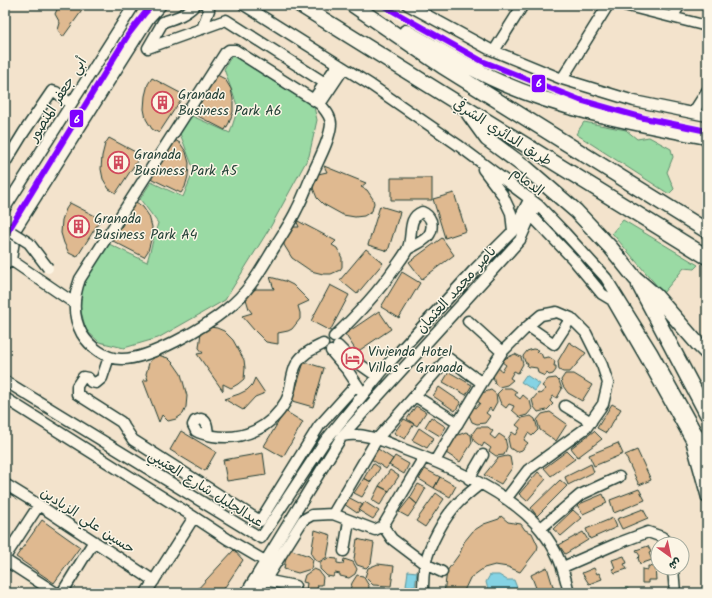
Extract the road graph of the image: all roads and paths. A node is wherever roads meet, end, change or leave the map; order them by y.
1 (134, 5) edge
2 (161, 5) edge
3 (195, 5) edge
4 (206, 5) edge
5 (244, 5) edge
6 (300, 5) edge
7 (354, 5) edge
8 (408, 5) edge
9 (523, 5) edge
10 (608, 5) edge
11 (624, 5) edge
12 (680, 5) edge
13 (672, 17) junction
14 (707, 26) edge
15 (202, 29) junction
16 (494, 51) junction
17 (341, 66) junction
18 (562, 79) junction
19 (324, 83) junction
20 (707, 91) edge
21 (316, 102) junction
22 (71, 104) junction
23 (464, 108) junction
24 (693, 113) junction
25 (707, 116) edge
26 (707, 137) edge
27 (471, 155) junction
28 (5, 163) edge
29 (16, 191) junction
30 (5, 201) edge
31 (534, 202) junction
32 (5, 208) edge
33 (531, 215) junction
34 (5, 228) edge
35 (16, 228) junction
36 (513, 231) junction
37 (707, 231) edge
38 (5, 246) edge
39 (408, 249) dead end
40 (707, 257) edge
41 (8, 262) edge
42 (48, 268) dead end
43 (635, 278) junction
44 (74, 303) junction
45 (571, 318) junction
46 (468, 322) dead end
47 (528, 326) junction
48 (334, 345) junction
49 (502, 352) junction
50 (707, 353) edge
51 (109, 357) junction
52 (344, 359) junction
53 (358, 362) junction
54 (348, 371) junction
55 (378, 377) junction
56 (8, 383) edge
57 (482, 383) junction
58 (356, 385) junction
59 (364, 394) junction
60 (415, 396) junction
61 (5, 397) edge
62 (564, 406) dead end
63 (707, 414) edge
64 (591, 422) junction
65 (458, 423) junction
66 (208, 435) dead end
67 (342, 436) junction
68 (378, 439) junction
69 (483, 455) dead end
70 (424, 457) junction
71 (435, 461) junction
72 (707, 463) edge
73 (619, 477) dead end
74 (469, 479) junction
75 (5, 484) edge
76 (480, 484) junction
77 (707, 498) edge
78 (506, 499) junction
79 (40, 505) junction
80 (333, 514) junction
81 (194, 517) junction
82 (349, 521) junction
83 (383, 526) junction
84 (540, 528) junction
85 (662, 536) edge
86 (94, 541) junction
87 (344, 551) dead end
88 (5, 558) edge
89 (265, 561) junction
90 (425, 564) junction
91 (563, 567) junction
92 (442, 572) dead end
93 (673, 576) edge
94 (154, 580) junction
95 (265, 580) junction
96 (295, 586) dead end
97 (56, 593) edge
98 (62, 593) edge
99 (146, 593) edge
100 (246, 593) edge
101 (257, 593) edge
102 (423, 593) edge
103 (569, 593) edge
104 (675, 593) edge

1 - 22 street, أبي جعفر المنصور
2 - 35 street
3 - 15 street
4 - 15 street
5 - 17 street, الدمام
6 - 23 highway, طريق الدائري الشرقي
7 - 26 highway
7 - 37 highway, طريق الدائري الشرقي
8 - 16 street
9 - 16 street
10 - 18 street
11 - 13 street
12 - 13 street
13 - 14 street
15 - 19 street
16 - 18 street
17 - 19 street
17 - 21 street
17 - 27 street, الدمام
18 - 24 street
19 - 21 street
20 - 24 street
21 - 44 street
21 - 51 street
22 - 28 street
22 - 29 street, أبي جعفر المنصور
23 - 40 highway, طريق الدائري الشرقي
23 - 43 highway
24 - 25 street
27 - 31 street, الدمام
27 - 36 street
29 - 30 street
29 - 32 street, أبي جعفر المنصور
31 - 33 street
31 - 36 street
31 - 72 street, الدمام
33 - 36 street, الدمام
33 - 67 street, ناصر محمد العثمان
33 - 77 street, الدمام
34 - 42 street, bridge
35 - 38 street
35 - 41 street
36 - 55 street
39 - 48 street
41 - 44 street
43 - 50 highway
43 - 63 highway
44 - 51 street
45 - 47 street
45 - 47 street
45 - 64 street
46 - 49 street
47 - 49 street
48 - 52 street
48 - 66 street
49 - 57 street
51 - 58 street
52 - 53 street
52 - 54 street
53 - 54 street
53 - 55 street
54 - 58 street
55 - 59 street
56 - 59 street, عبدالجليل شارع العتيبي
56 - 61 street
57 - 60 street
57 - 65 street
58 - 59 street
60 - 65 street
60 - 68 street
61 - 81 street
62 - 64 street
64 - 78 street
65 - 71 street
67 - 68 street
67 - 89 street, ناصر محمد العثمان
68 - 70 street
68 - 80 street
69 - 74 street
70 - 71 street
70 - 83 street
71 - 74 street
73 - 84 street
74 - 76 street
75 - 79 street, حسين علي الزبادين
76 - 78 street
76 - 90 street
78 - 84 street
79 - 86 street, حسين علي الزبادين
79 - 88 street
80 - 82 street
80 - 95 street
81 - 89 street
81 - 94 street
82 - 83 street
82 - 87 street
83 - 90 street
84 - 91 street
85 - 91 street
86 - 94 street, حسين علي الزبادين
86 - 98 street
88 - 97 street
89 - 100 street, ناصر محمد العثمان
90 - 92 street
90 - 102 street
91 - 103 street
93 - 104 street
94 - 99 street
95 - 96 street
95 - 101 street

